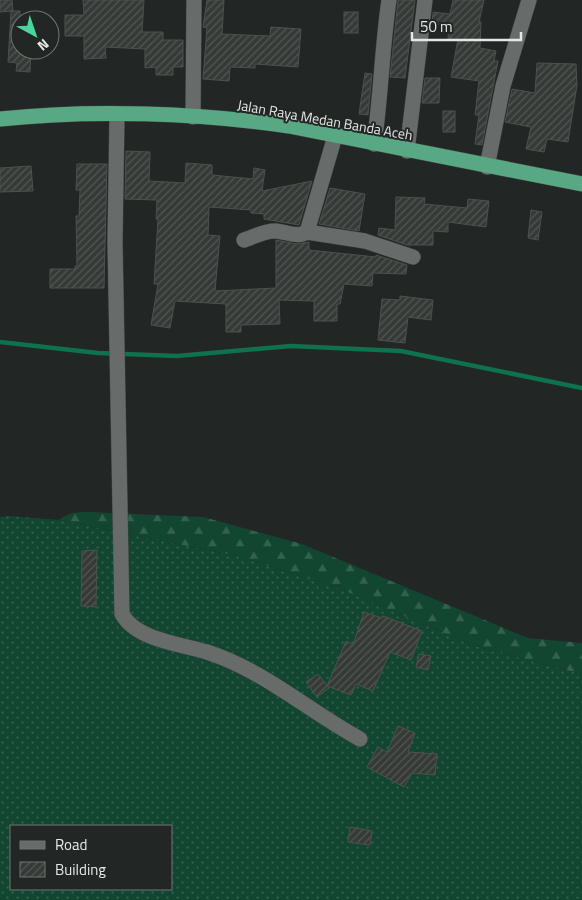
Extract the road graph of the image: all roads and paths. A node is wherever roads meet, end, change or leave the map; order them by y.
1 (194, 0) edge
2 (389, 0) edge
3 (424, 0) edge
4 (530, 0) edge
5 (117, 115) junction
6 (193, 117) junction
7 (0, 119) edge
8 (335, 136) junction
9 (374, 144) junction
10 (407, 151) junction
11 (487, 167) junction
12 (582, 184) edge
13 (307, 232) junction
14 (244, 240) dead end
15 (413, 257) dead end
16 (360, 739) dead end

1 - 6 street
2 - 9 street
3 - 10 street
4 - 11 street
5 - 6 highway, Jalan Raya Medan Banda Aceh
5 - 7 highway, Jalan Raya Medan Banda Aceh
5 - 16 street
6 - 8 highway, Jalan Raya Medan Banda Aceh
8 - 9 highway, Jalan Raya Medan Banda Aceh
8 - 13 street
9 - 10 highway, Jalan Raya Medan Banda Aceh
10 - 11 highway, Jalan Raya Medan Banda Aceh
11 - 12 highway, Jalan Raya Medan Banda Aceh
13 - 14 street
13 - 15 street

